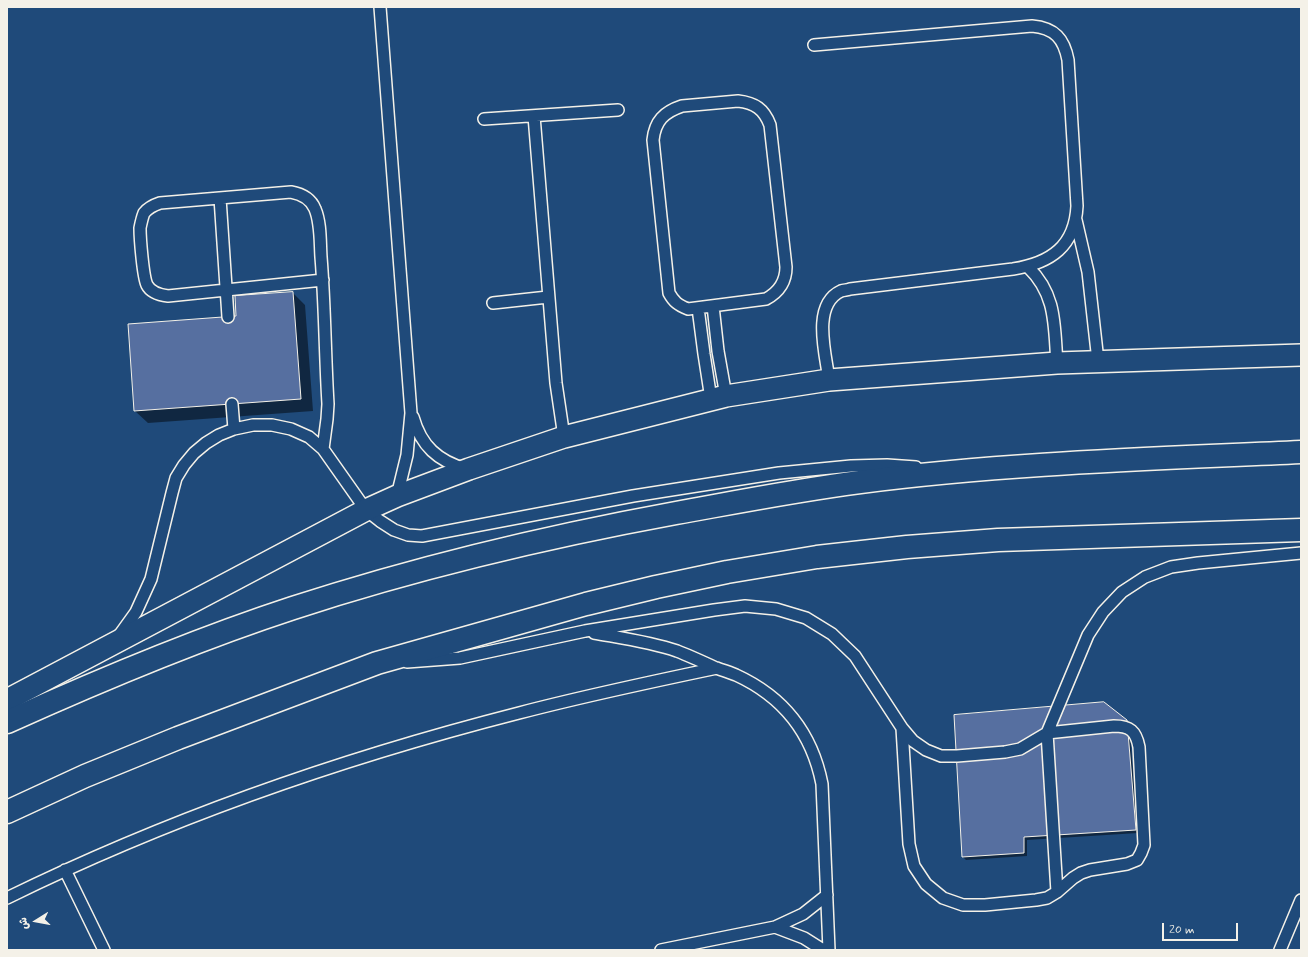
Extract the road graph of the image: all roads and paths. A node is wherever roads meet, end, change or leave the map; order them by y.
1 (380, 7) edge
2 (814, 45) dead end
3 (618, 110) dead end
4 (534, 116) junction
5 (484, 120) dead end
6 (220, 198) junction
7 (1076, 220) junction
8 (1028, 267) junction
9 (323, 280) junction
10 (227, 290) junction
11 (548, 297) junction
12 (493, 303) dead end
13 (713, 306) junction
14 (698, 308) junction
15 (228, 317) dead end
16 (1301, 355) edge
17 (1098, 361) junction
18 (1057, 363) junction
19 (829, 380) junction
20 (718, 397) junction
21 (232, 404) dead end
22 (412, 413) junction
23 (234, 429) junction
24 (564, 437) junction
25 (323, 450) junction
26 (1301, 452) edge
27 (469, 469) junction
28 (963, 471) junction
29 (397, 496) junction
30 (366, 510) junction
31 (1301, 530) edge
32 (1301, 553) edge
33 (585, 631) junction
34 (114, 644) junction
35 (376, 663) junction
36 (716, 668) junction
37 (7, 700) edge
38 (7, 722) edge
39 (902, 728) junction
40 (1048, 733) junction
41 (7, 812) edge
42 (65, 870) junction
43 (1057, 892) junction
44 (827, 895) junction
45 (7, 898) edge
46 (1301, 900) edge
47 (775, 927) junction
48 (104, 950) edge
49 (661, 950) edge
50 (823, 950) edge
51 (829, 950) edge
52 (1280, 950) edge

1 - 22 lane
2 - 7 lane
3 - 4 lane
4 - 5 lane
4 - 11 lane
6 - 9 lane
6 - 10 lane
6 - 10 lane
7 - 8 lane
7 - 17 lane
8 - 18 lane
8 - 19 lane
9 - 10 lane
9 - 25 lane
10 - 15 lane
11 - 12 lane
11 - 24 lane
13 - 14 lane
13 - 14 lane
13 - 20 lane
14 - 20 lane
16 - 17 street
17 - 18 street
18 - 19 street
19 - 20 street
20 - 24 street
21 - 23 lane
22 - 27 lane
22 - 29 lane
23 - 25 lane
23 - 34 lane
24 - 27 street
25 - 30 lane
26 - 28 street
27 - 29 street
28 - 30 lane
28 - 38 street
29 - 30 street
30 - 34 street
31 - 35 street
32 - 40 lane
33 - 35 lane
33 - 36 lane
33 - 39 lane
34 - 37 street
35 - 41 street
36 - 42 lane
36 - 44 lane
39 - 40 lane
39 - 43 lane
40 - 43 lane
40 - 43 lane
42 - 45 lane
42 - 48 lane
44 - 47 lane
44 - 51 lane
46 - 52 lane
47 - 49 lane
47 - 50 lane

